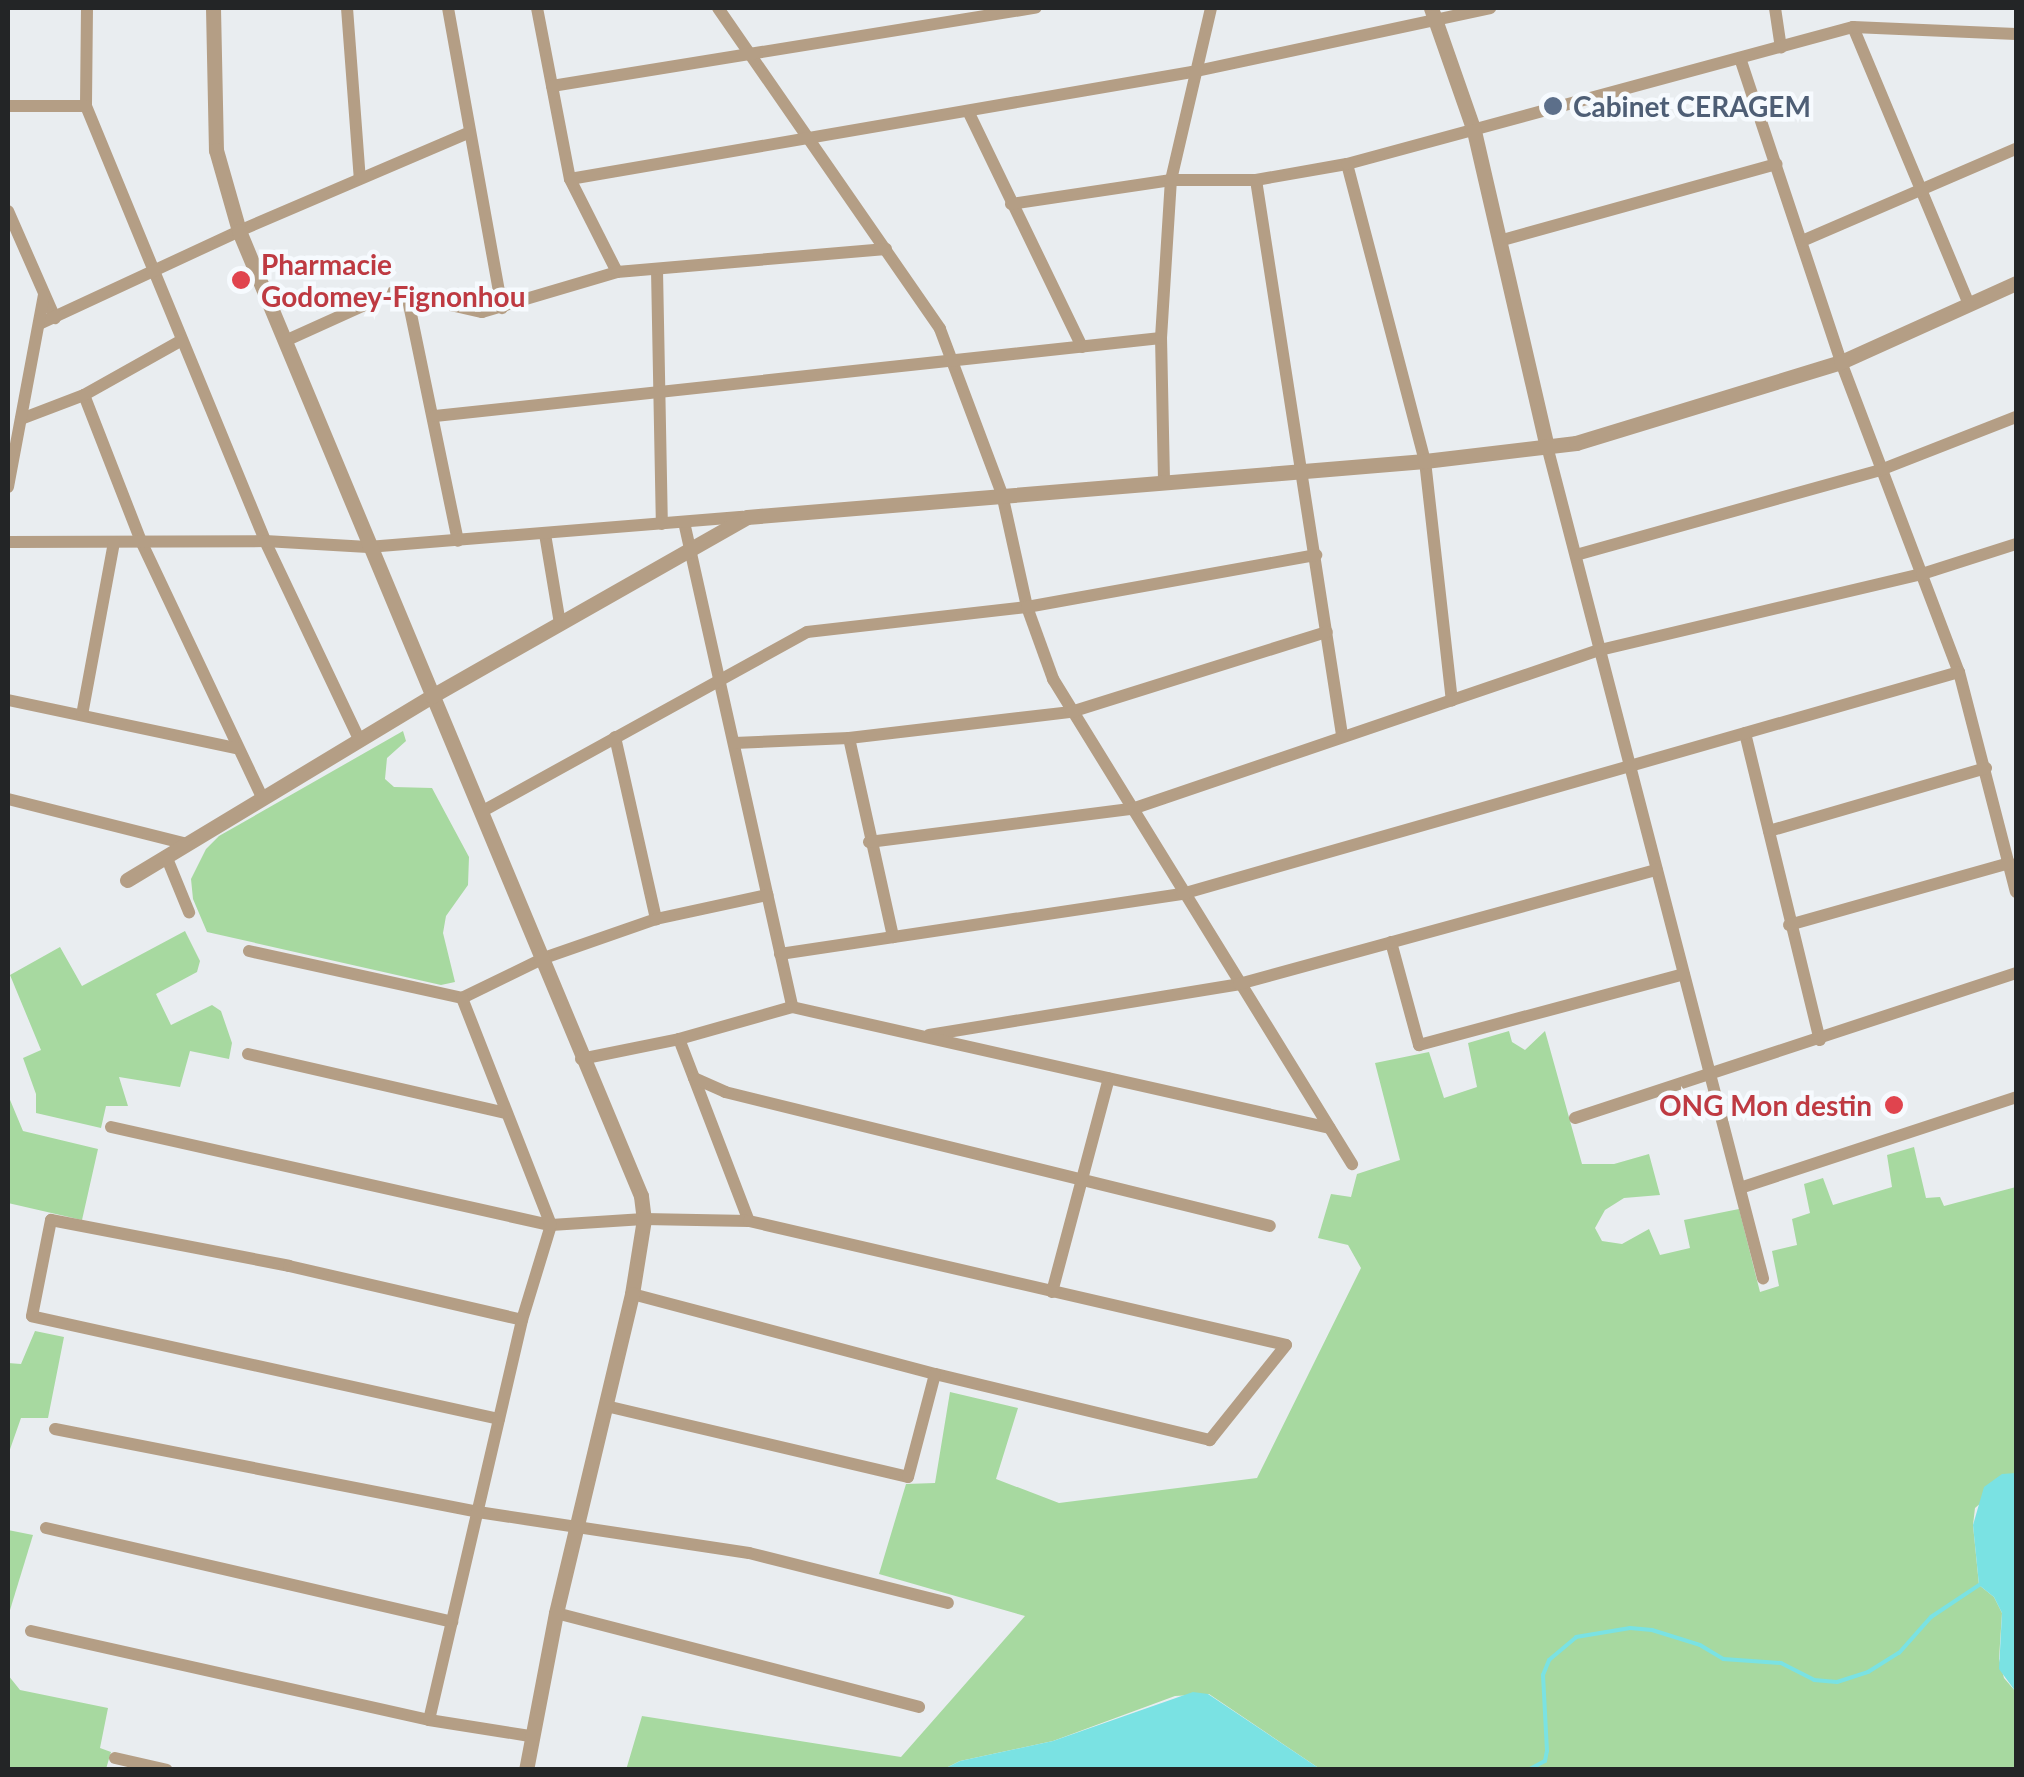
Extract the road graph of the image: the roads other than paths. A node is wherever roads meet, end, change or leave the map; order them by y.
1 (87, 8) edge
2 (213, 8) edge
3 (347, 8) edge
4 (448, 8) edge
5 (537, 8) edge
6 (718, 8) edge
7 (1036, 8) edge
8 (1210, 8) edge
9 (1490, 8) edge
10 (1775, 8) edge
11 (1432, 14) edge
12 (1853, 27) junction
13 (2016, 34) edge
14 (1780, 48) junction
15 (749, 53) junction
16 (1740, 58) junction
17 (1192, 72) junction
18 (552, 86) junction
19 (8, 106) edge
20 (86, 106) junction
21 (968, 112) junction
22 (1474, 131) junction
23 (468, 133) junction
24 (809, 139) junction
25 (2016, 148) edge
26 (1346, 164) junction
27 (1776, 164) junction
28 (570, 178) junction
29 (360, 179) junction
30 (1171, 180) junction
31 (1256, 180) junction
32 (1920, 188) junction
33 (1012, 204) junction
34 (8, 211) edge
35 (239, 231) junction
36 (1802, 240) junction
37 (1499, 241) junction
38 (886, 249) junction
39 (657, 270) junction
40 (153, 272) junction
41 (617, 272) junction
42 (2016, 283) edge
43 (44, 294) junction
44 (410, 296) junction
45 (1969, 304) junction
46 (502, 308) junction
47 (54, 318) junction
48 (38, 324) junction
49 (1161, 338) junction
50 (182, 340) junction
51 (285, 340) junction
52 (1082, 347) junction
53 (954, 362) junction
54 (1841, 362) junction
55 (657, 391) junction
56 (84, 394) junction
57 (435, 416) junction
58 (2016, 417) edge
59 (20, 419) junction
60 (1547, 446) junction
61 (1425, 462) junction
62 (1304, 469) junction
63 (1883, 469) junction
64 (1164, 480) junction
65 (8, 487) edge
66 (1002, 494) junction
67 (748, 517) junction
68 (684, 522) junction
69 (662, 524) junction
70 (545, 534) junction
71 (140, 540) junction
72 (265, 541) junction
73 (458, 541) junction
74 (8, 542) edge
75 (114, 542) junction
76 (2016, 544) edge
77 (368, 547) junction
78 (692, 550) junction
79 (1576, 555) junction
80 (1316, 556) junction
81 (1922, 574) junction
82 (1027, 606) junction
83 (560, 624) junction
84 (1327, 632) junction
85 (1600, 650) junction
86 (1959, 672) junction
87 (720, 680) junction
88 (432, 696) junction
89 (8, 700) edge
90 (1452, 700) junction
91 (1071, 712) junction
92 (82, 716) junction
93 (1745, 733) junction
94 (1342, 735) junction
95 (616, 736) junction
96 (849, 738) junction
97 (360, 740) junction
98 (734, 743) junction
99 (236, 748) junction
100 (1630, 766) junction
101 (1986, 768) junction
102 (8, 799) edge
103 (263, 799) junction
104 (1132, 809) junction
105 (481, 812) junction
106 (1769, 831) junction
107 (868, 842) junction
108 (187, 844) junction
109 (166, 856) junction
110 (2009, 862) junction
111 (1657, 870) junction
112 (126, 880) dead end
113 (2016, 892) edge
114 (1182, 894) junction
115 (768, 895) junction
116 (189, 912) dead end
117 (656, 920) junction
118 (1789, 925) junction
119 (893, 937) junction
120 (1392, 942) junction
121 (249, 951) dead end
122 (780, 954) junction
123 (544, 958) junction
124 (2016, 972) edge
125 (1684, 974) junction
126 (1240, 984) junction
127 (462, 998) junction
128 (792, 1007) junction
129 (921, 1036) junction
130 (679, 1038) junction
131 (1820, 1040) junction
132 (248, 1054) dead end
133 (581, 1059) junction
134 (1711, 1076) junction
135 (694, 1078) junction
136 (1109, 1078) junction
137 (2016, 1097) edge
138 (506, 1113) junction
139 (1575, 1118) dead end
140 (111, 1126) dead end
141 (1330, 1128) junction
142 (1352, 1164) dead end
143 (1081, 1183) junction
144 (1740, 1188) junction
145 (644, 1219) junction
146 (749, 1221) junction
147 (552, 1225) junction
148 (1270, 1226) dead end
149 (1763, 1278) dead end
150 (1052, 1292) junction
151 (632, 1294) junction
152 (522, 1320) junction
153 (934, 1374) junction
154 (606, 1406) junction
155 (499, 1420) junction
156 (55, 1429) dead end
157 (478, 1512) junction
158 (578, 1527) junction
159 (46, 1528) dead end
160 (948, 1603) dead end
161 (556, 1613) junction
162 (452, 1622) junction
163 (31, 1631) dead end
164 (919, 1707) dead end
165 (430, 1720) junction
166 (530, 1736) junction
167 (115, 1758) dead end
168 (167, 1770) edge
169 (526, 1770) edge

1 - 20 street
2 - 35 street
3 - 29 street
4 - 23 street
5 - 18 street
6 - 15 street
7 - 15 street
8 - 17 street
9 - 11 street
10 - 14 street
11 - 17 street
11 - 22 street
12 - 13 street
12 - 14 street
12 - 32 street
14 - 16 street
15 - 18 street
15 - 24 street
16 - 22 street
16 - 27 street
17 - 21 street
17 - 30 street
18 - 28 street
19 - 20 street
20 - 40 street
21 - 24 street
21 - 33 street
22 - 26 street
22 - 37 street
23 - 29 street
23 - 46 street
24 - 28 street
24 - 38 street
25 - 32 street
26 - 31 street
26 - 61 street
27 - 36 street
27 - 37 street
28 - 41 street
29 - 35 street
30 - 31 street
30 - 33 street
30 - 49 street
31 - 62 street
32 - 36 street
32 - 45 street
33 - 52 street
34 - 43 street
35 - 40 street
35 - 51 street
36 - 54 street
37 - 60 street
38 - 39 street
38 - 53 street
39 - 41 street
39 - 55 street
40 - 47 street
40 - 50 street
41 - 46 street
42 - 45 street
43 - 47 street
43 - 48 street
44 - 46 street
44 - 51 street
44 - 57 street
45 - 54 street
47 - 48 street
48 - 59 street
49 - 52 street
49 - 64 street
50 - 56 street
50 - 72 street
51 - 77 street
52 - 53 street
53 - 55 street
53 - 66 street
54 - 60 street
54 - 63 street
55 - 57 street
55 - 69 street
56 - 59 street
56 - 71 street
57 - 73 street
58 - 63 street
59 - 65 street
60 - 61 street
60 - 79 street
61 - 62 street
61 - 90 street
62 - 64 street
62 - 80 street
63 - 79 street
63 - 81 street
64 - 66 street
66 - 67 street
66 - 82 street
67 - 68 street
67 - 78 street
68 - 69 street
68 - 78 street
69 - 70 street
70 - 73 street
70 - 83 street
71 - 72 street
71 - 75 street
71 - 99 street
72 - 77 street
72 - 97 street
73 - 77 street
74 - 75 street
75 - 92 street
76 - 81 street
77 - 88 street
78 - 83 street
78 - 87 street
79 - 85 street
80 - 82 street
80 - 84 street
81 - 85 street
81 - 86 street
82 - 87 street
82 - 91 street
83 - 88 street
84 - 91 street
84 - 94 street
85 - 90 street
85 - 100 street
86 - 93 street
86 - 101 street
87 - 95 street
87 - 98 street
88 - 97 street
88 - 105 street
89 - 92 street
90 - 94 street
91 - 96 street
91 - 104 street
92 - 99 street
93 - 100 street
93 - 106 street
94 - 104 street
95 - 105 street
95 - 117 street
96 - 98 street
96 - 107 street
97 - 103 street
98 - 115 street
99 - 103 street
100 - 111 street
100 - 114 street
101 - 106 street
101 - 110 street
102 - 108 street
103 - 108 street
104 - 107 street
104 - 114 street
105 - 123 street
106 - 118 street
107 - 119 street
108 - 109 street
109 - 112 street
109 - 116 street
110 - 113 street
110 - 118 street
111 - 120 street
111 - 125 street
114 - 119 street
114 - 126 street
115 - 117 street
115 - 122 street
117 - 123 street
118 - 131 street
119 - 122 street
120 - 125 street
120 - 126 street
121 - 127 street
122 - 128 street
123 - 127 street
123 - 133 street
124 - 131 street
125 - 134 street
126 - 129 street
126 - 141 street
127 - 138 street
128 - 129 street
128 - 130 street
129 - 136 street
130 - 133 street
130 - 135 street
131 - 134 street
132 - 138 street
133 - 145 street
134 - 139 street
134 - 144 street
135 - 143 street
135 - 146 street
136 - 141 street
136 - 143 street
137 - 144 street
138 - 147 street
140 - 147 street
141 - 142 street
143 - 148 street
143 - 150 street
144 - 149 street
145 - 146 street
145 - 147 street
145 - 151 street
146 - 150 street
147 - 152 street
150 - 153 street
151 - 153 street
151 - 154 street
152 - 155 street
152 - 155 street
153 - 154 street
154 - 158 street
155 - 157 street
156 - 157 street
157 - 158 street
157 - 162 street
158 - 160 street
158 - 161 street
159 - 162 street
161 - 164 street
161 - 166 street
162 - 165 street
163 - 165 street
165 - 166 street
166 - 169 street
167 - 168 street

